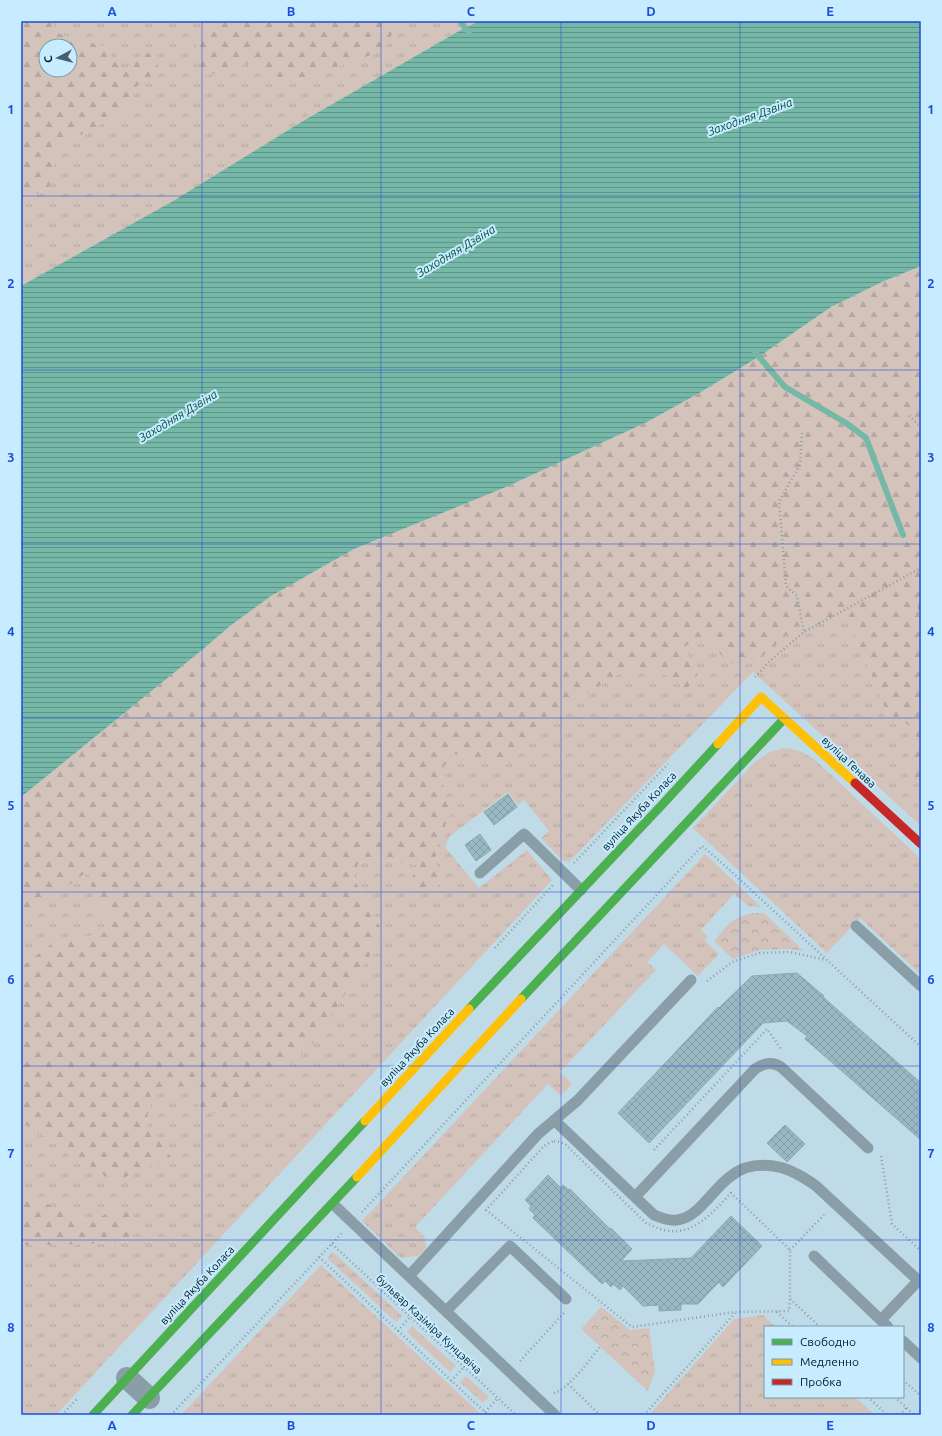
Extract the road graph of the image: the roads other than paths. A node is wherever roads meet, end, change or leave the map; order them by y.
1 (760, 697) joint
2 (784, 719) junction
3 (921, 844) edge
4 (480, 873) dead end
5 (581, 890) junction
6 (856, 926) dead end
7 (691, 980) dead end
8 (921, 986) edge
9 (554, 1120) junction
10 (868, 1148) dead end
11 (635, 1197) junction
12 (333, 1204) junction
13 (814, 1256) dead end
14 (409, 1276) junction
15 (920, 1282) edge
16 (567, 1304) road end
17 (446, 1311) junction
18 (884, 1324) edge
19 (904, 1342) edge
20 (921, 1358) edge
21 (127, 1378) junction
22 (149, 1398) junction
23 (92, 1415) edge
24 (132, 1415) edge
25 (556, 1415) edge

1 - 2 street, вуліца Генава
1 - 5 street, вуліца Якуба Коласа
2 - 3 street, вуліца Генава
2 - 12 street
4 - 5 lane
5 - 21 street, вуліца Якуба Коласа
6 - 8 lane
7 - 9 lane
9 - 11 lane
9 - 14 lane
10 - 11 lane
11 - 15 lane
12 - 14 lane
12 - 22 street
13 - 18 lane
14 - 17 lane
15 - 18 lane
16 - 17 lane
17 - 25 lane
19 - 20 lane
21 - 22 street
21 - 23 street, вуліца Якуба Коласа
22 - 24 street

